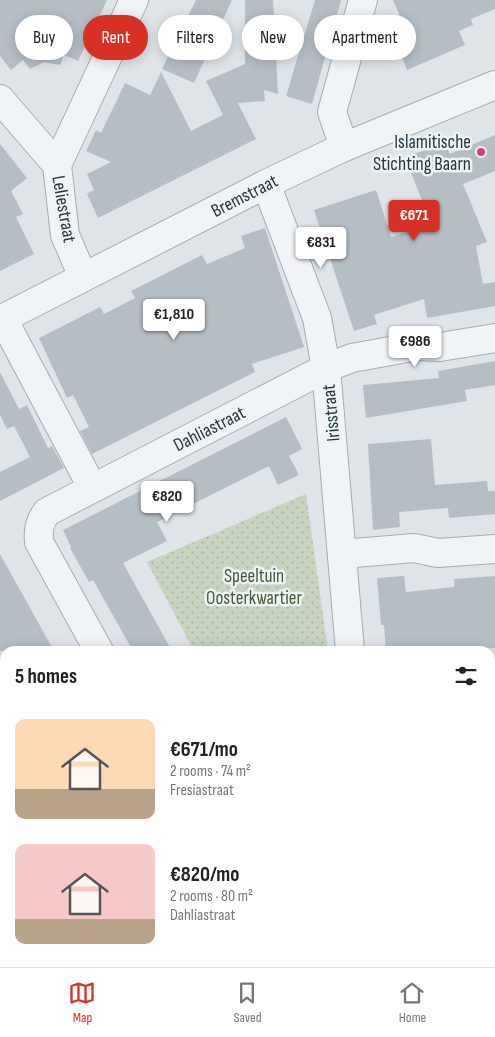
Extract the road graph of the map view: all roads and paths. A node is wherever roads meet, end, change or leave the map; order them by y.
1 (134, 0) edge
2 (363, 0) edge
3 (495, 85) edge
4 (0, 100) edge
5 (344, 147) junction
6 (57, 165) junction
7 (266, 184) junction
8 (83, 277) junction
9 (1, 319) edge
10 (495, 338) edge
11 (326, 368) junction
12 (92, 487) junction
13 (495, 549) edge
14 (342, 554) junction
15 (96, 646) edge
16 (350, 646) edge

1 - 6 street
2 - 5 street
3 - 5 street, Bremstraat
4 - 6 street, Leliestraat
5 - 7 street, Bremstraat
6 - 8 street, Leliestraat
7 - 8 street, Bremstraat
7 - 11 street, Irisstraat
8 - 9 street, Bremstraat
9 - 12 street
10 - 11 street, Dahliastraat
11 - 12 street, Dahliastraat
11 - 14 street, Irisstraat
12 - 15 street, Dahliastraat
13 - 14 street
14 - 16 street, Irisstraat

